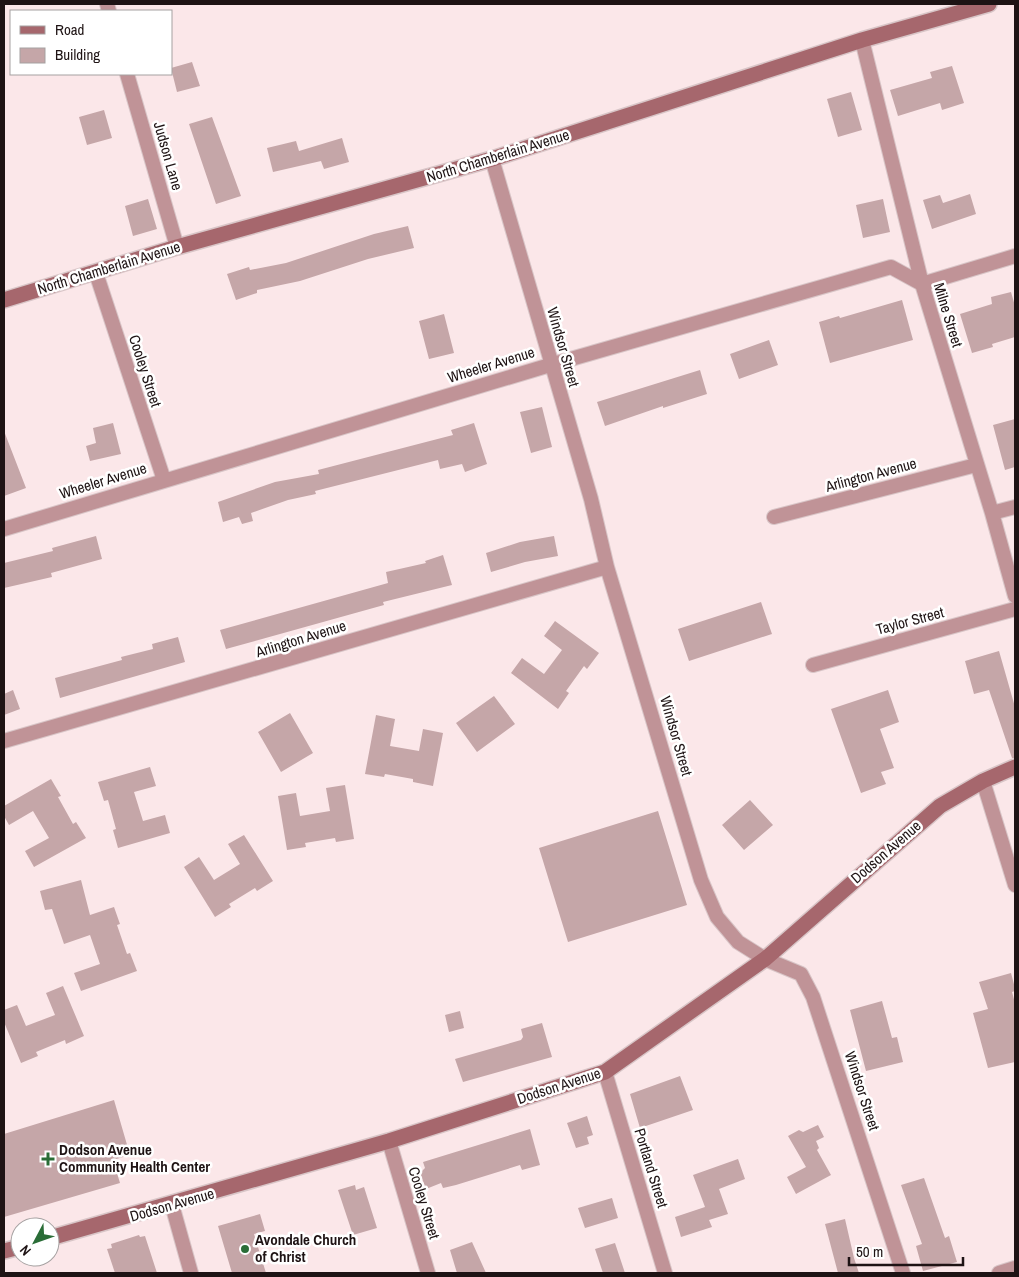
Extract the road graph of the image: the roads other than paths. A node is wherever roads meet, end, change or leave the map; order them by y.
1 (989, 4) edge
2 (862, 40) junction
3 (127, 75) edge
4 (492, 159) junction
5 (177, 247) junction
6 (1015, 256) edge
7 (96, 273) junction
8 (922, 284) junction
9 (4, 300) edge
10 (550, 365) junction
11 (976, 465) junction
12 (164, 480) junction
13 (1015, 507) edge
14 (992, 513) junction
15 (774, 517) dead end
16 (4, 529) edge
17 (607, 567) junction
18 (1015, 596) edge
19 (1015, 609) edge
20 (813, 665) dead end
21 (4, 741) edge
22 (1015, 767) edge
23 (983, 781) junction
24 (1015, 885) edge
25 (765, 959) junction
26 (605, 1072) junction
27 (389, 1141) junction
28 (172, 1205) junction
29 (60, 1235) edge
30 (1015, 1268) edge
31 (192, 1273) edge
32 (428, 1273) edge
33 (665, 1273) edge
34 (903, 1273) edge
35 (999, 1273) edge

1 - 2 main road, North Chamberlain Avenue
2 - 4 main road, North Chamberlain Avenue
2 - 8 street, Milne Street
3 - 5 street, Judson Lane
4 - 5 main road, North Chamberlain Avenue
4 - 10 street, Windsor Street
5 - 7 main road, North Chamberlain Avenue
6 - 8 street
7 - 9 main road, North Chamberlain Avenue
7 - 12 street, Cooley Street
8 - 10 street, Wheeler Avenue
8 - 11 street, Milne Street
10 - 12 street, Wheeler Avenue
10 - 17 street, Windsor Street
11 - 14 street, Milne Street
11 - 15 street, Arlington Avenue
12 - 16 street, Wheeler Avenue
13 - 14 street
14 - 18 street, Milne Street
17 - 21 street, Arlington Avenue
17 - 25 street, Windsor Street
19 - 20 street, Taylor Street
22 - 23 main road, Dodson Avenue
23 - 24 street
23 - 25 main road, Dodson Avenue
25 - 26 main road, Dodson Avenue
25 - 34 street, Windsor Street
26 - 27 main road, Dodson Avenue
26 - 33 street, Portland Street
27 - 28 main road, Dodson Avenue
27 - 32 street, Cooley Street
28 - 29 main road, Dodson Avenue
28 - 31 street
30 - 35 street

